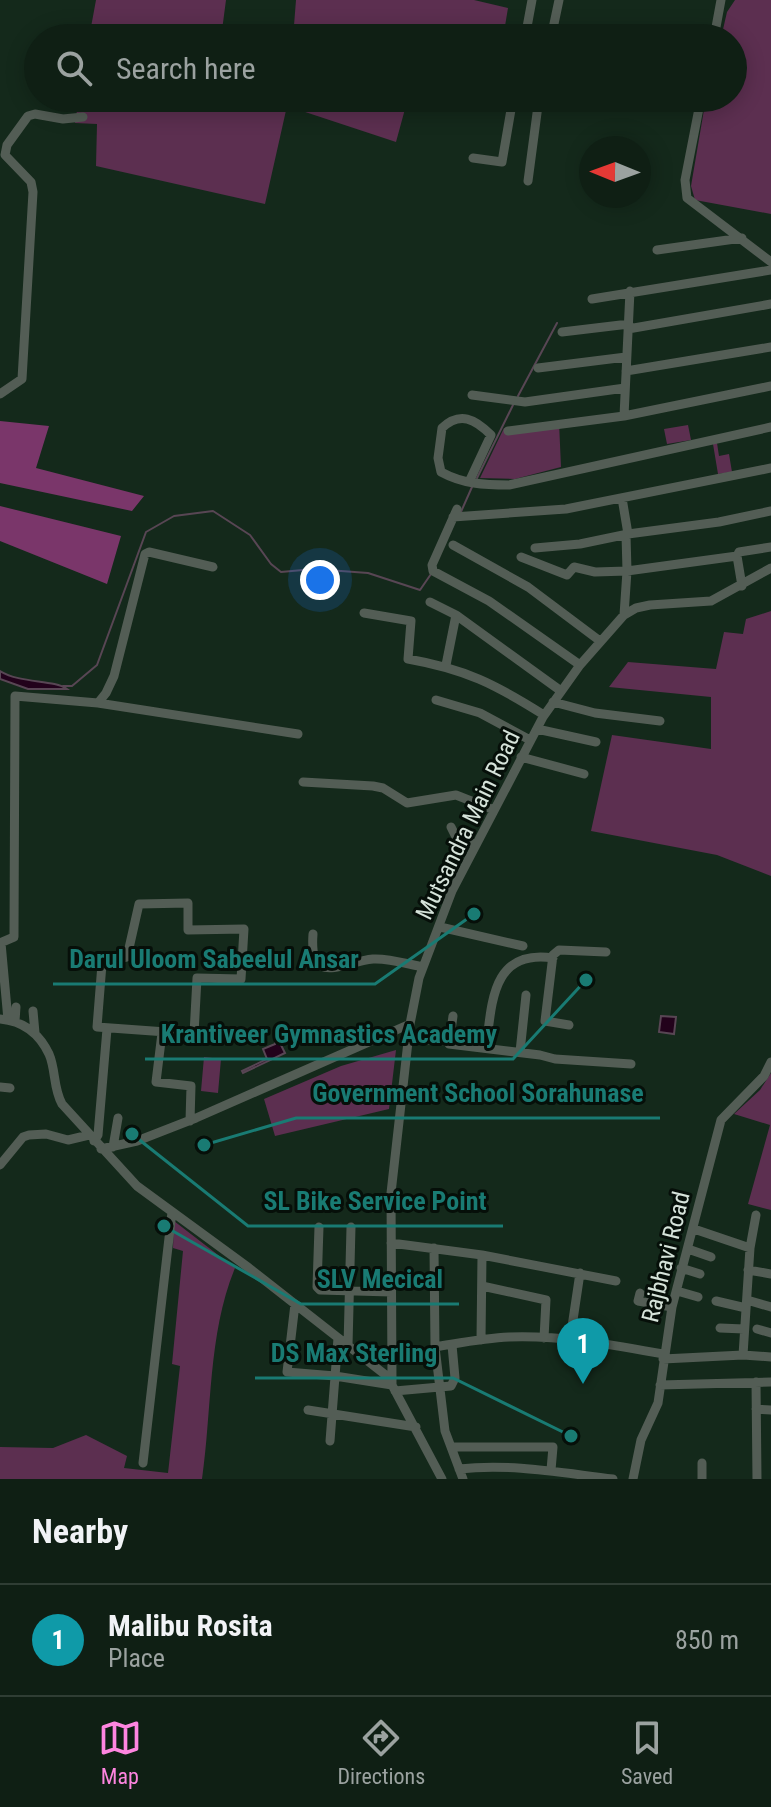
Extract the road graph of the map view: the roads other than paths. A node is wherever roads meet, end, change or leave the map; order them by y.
1 (532, 0) edge
2 (559, 0) edge
3 (721, 0) edge
4 (528, 24) edge
5 (554, 24) edge
6 (717, 24) edge
7 (511, 112) edge
8 (537, 112) edge
9 (698, 112) edge
10 (83, 117) dead end
11 (473, 158) dead end
12 (528, 181) dead end
13 (742, 238) junction
14 (657, 250) dead end
15 (770, 261) edge
16 (630, 291) junction
17 (592, 299) dead end
18 (771, 304) edge
19 (628, 327) junction
20 (562, 332) dead end
21 (771, 347) edge
22 (626, 357) junction
23 (538, 368) dead end
24 (626, 371) junction
25 (771, 386) edge
26 (625, 388) junction
27 (0, 394) edge
28 (472, 395) dead end
29 (624, 416) junction
30 (771, 427) edge
31 (508, 431) dead end
32 (771, 468) edge
33 (469, 482) junction
34 (622, 498) junction
35 (771, 511) edge
36 (627, 535) junction
37 (453, 545) dead end
38 (771, 547) edge
39 (535, 548) dead end
40 (737, 556) junction
41 (521, 557) dead end
42 (213, 567) dead end
43 (771, 568) edge
44 (627, 571) junction
45 (742, 586) junction
46 (430, 602) dead end
47 (364, 613) dead end
48 (456, 615) junction
49 (624, 615) junction
50 (600, 641) junction
51 (446, 665) junction
52 (580, 665) junction
53 (561, 691) junction
54 (436, 700) dead end
55 (553, 702) junction
56 (98, 703) junction
57 (544, 715) junction
58 (660, 721) dead end
59 (537, 729) junction
60 (298, 734) dead end
61 (530, 740) junction
62 (596, 742) dead end
63 (521, 757) junction
64 (584, 774) dead end
65 (303, 782) dead end
66 (494, 810) junction
67 (451, 827) dead end
68 (476, 845) junction
69 (440, 927) junction
70 (313, 934) dead end
71 (1, 943) edge
72 (523, 946) dead end
73 (606, 952) dead end
74 (553, 958) junction
75 (423, 967) junction
76 (2, 969) edge
77 (526, 995) dead end
78 (16, 1007) dead end
79 (33, 1011) dead end
80 (453, 1016) dead end
81 (8, 1020) edge
82 (410, 1024) junction
83 (569, 1025) dead end
84 (107, 1029) junction
85 (35, 1033) junction
86 (162, 1033) junction
87 (408, 1039) junction
88 (449, 1041) junction
89 (486, 1048) junction
90 (520, 1052) junction
91 (771, 1062) edge
92 (631, 1064) dead end
93 (118, 1118) dead end
94 (190, 1121) junction
95 (95, 1142) junction
96 (113, 1147) junction
97 (0, 1165) edge
98 (172, 1212) junction
99 (756, 1215) dead end
100 (319, 1227) dead end
101 (351, 1227) dead end
102 (694, 1229) junction
103 (391, 1243) junction
104 (434, 1248) junction
105 (750, 1248) junction
106 (688, 1249) junction
107 (482, 1255) junction
108 (711, 1257) dead end
109 (681, 1268) junction
110 (748, 1270) junction
111 (580, 1273) junction
112 (700, 1274) dead end
113 (771, 1274) edge
114 (616, 1281) dead end
115 (482, 1286) junction
116 (350, 1291) junction
117 (677, 1291) junction
118 (391, 1292) junction
119 (640, 1293) dead end
120 (698, 1297) dead end
121 (716, 1301) dead end
122 (295, 1304) junction
123 (746, 1304) junction
124 (672, 1307) junction
125 (771, 1307) edge
126 (720, 1328) dead end
127 (744, 1329) junction
128 (757, 1329) dead end
129 (771, 1333) edge
130 (338, 1338) junction
131 (544, 1338) junction
132 (481, 1340) junction
133 (570, 1340) junction
134 (452, 1345) junction
135 (348, 1346) junction
136 (435, 1347) junction
137 (743, 1355) junction
138 (663, 1356) junction
139 (771, 1357) edge
140 (335, 1376) junction
141 (756, 1382) junction
142 (771, 1382) edge
143 (393, 1385) junction
144 (660, 1385) junction
145 (439, 1389) junction
146 (756, 1409) junction
147 (308, 1410) dead end
148 (771, 1410) edge
149 (333, 1414) junction
150 (416, 1427) junction
151 (330, 1441) dead end
152 (451, 1447) junction
153 (143, 1463) dead end
154 (702, 1463) dead end
155 (551, 1470) junction
156 (461, 1474) edge
157 (578, 1477) edge
158 (442, 1479) edge
159 (613, 1479) edge
160 (633, 1479) edge
161 (702, 1479) edge
162 (757, 1479) edge

1 - 4 street
2 - 5 street
3 - 6 street
7 - 11 street
8 - 12 street
9 - 13 street
10 - 27 street
13 - 14 street
13 - 15 street
15 - 16 street
16 - 17 street
16 - 19 street
18 - 19 street
19 - 20 street
19 - 22 street
21 - 24 street
22 - 23 street
22 - 24 street
24 - 26 street
25 - 29 street
26 - 28 street
26 - 29 street
29 - 31 street
30 - 33 street
32 - 34 street
33 - 33 street
34 - 36 street
34 - 52 street
35 - 36 street
36 - 39 street
36 - 44 street
37 - 50 street
38 - 40 street
40 - 44 street
40 - 45 street
41 - 44 street
42 - 56 street
43 - 45 street
44 - 49 street
45 - 49 street
46 - 48 street
47 - 51 street
48 - 51 street
48 - 53 street
49 - 50 street, Mutsandra Main Road
50 - 52 street, Mutsandra Main Road
51 - 57 street
52 - 53 street, Mutsandra Main Road
53 - 55 street, Mutsandra Main Road
54 - 61 street
55 - 57 street, Mutsandra Main Road
55 - 58 street
56 - 60 street
56 - 71 street
57 - 59 street, Mutsandra Main Road
59 - 61 street, Mutsandra Main Road
59 - 62 street
61 - 63 street, Mutsandra Main Road
63 - 64 street
63 - 66 street, Mutsandra Main Road
65 - 66 street
66 - 68 street, Mutsandra Main Road
67 - 68 street
68 - 69 street, Mutsandra Main Road
69 - 72 street
69 - 75 street, Mutsandra Main Road
70 - 75 street
71 - 76 street
73 - 74 street
74 - 83 street
74 - 89 street
75 - 82 street, Mutsandra Main Road
76 - 81 street
77 - 90 street
78 - 81 street
79 - 85 street
80 - 88 street
81 - 85 street
82 - 87 street, Mutsandra Main Road
82 - 94 street
84 - 86 street
84 - 86 street
84 - 95 street
85 - 95 street
86 - 94 street
87 - 88 street
87 - 103 street, Mutsandra Main Road
88 - 89 street
89 - 90 street
90 - 92 street
91 - 102 street, Rajbhavi Road
93 - 96 street
94 - 96 street
95 - 96 street
95 - 97 street
95 - 98 street
98 - 122 street
98 - 153 street
99 - 105 street
100 - 116 street
101 - 116 street
102 - 105 street
102 - 106 street, Rajbhavi Road
103 - 104 street
103 - 118 street, Mutsandra Main Road
104 - 107 street
104 - 136 street
105 - 110 street
106 - 108 street
106 - 109 street, Rajbhavi Road
107 - 111 street
107 - 115 street
109 - 112 street
109 - 117 street, Rajbhavi Road
110 - 113 street
110 - 123 street
111 - 114 street
111 - 133 street
115 - 131 street
115 - 132 street
116 - 118 street
116 - 135 street
117 - 120 street
117 - 124 street, Rajbhavi Road
118 - 143 street, Mutsandra Main Road
119 - 124 street
121 - 123 street
122 - 130 street
122 - 140 street
123 - 125 street
123 - 127 street
124 - 138 street, Rajbhavi Road
126 - 127 street
127 - 137 street
128 - 129 street
130 - 135 street
130 - 140 street
131 - 132 street
131 - 133 street
132 - 134 street
133 - 138 street
134 - 136 street
134 - 145 street
135 - 143 street
136 - 145 street
137 - 138 street
137 - 139 street
138 - 144 street, Rajbhavi Road
140 - 143 street
140 - 149 street
141 - 142 street
141 - 144 street
141 - 146 street
143 - 145 street
143 - 150 street
144 - 160 street, Rajbhavi Road
145 - 152 street
146 - 148 street
146 - 162 street
147 - 149 street
149 - 150 street
149 - 151 street
150 - 158 street
152 - 155 street
152 - 156 street
154 - 161 street
155 - 156 street
155 - 157 street
157 - 159 street

